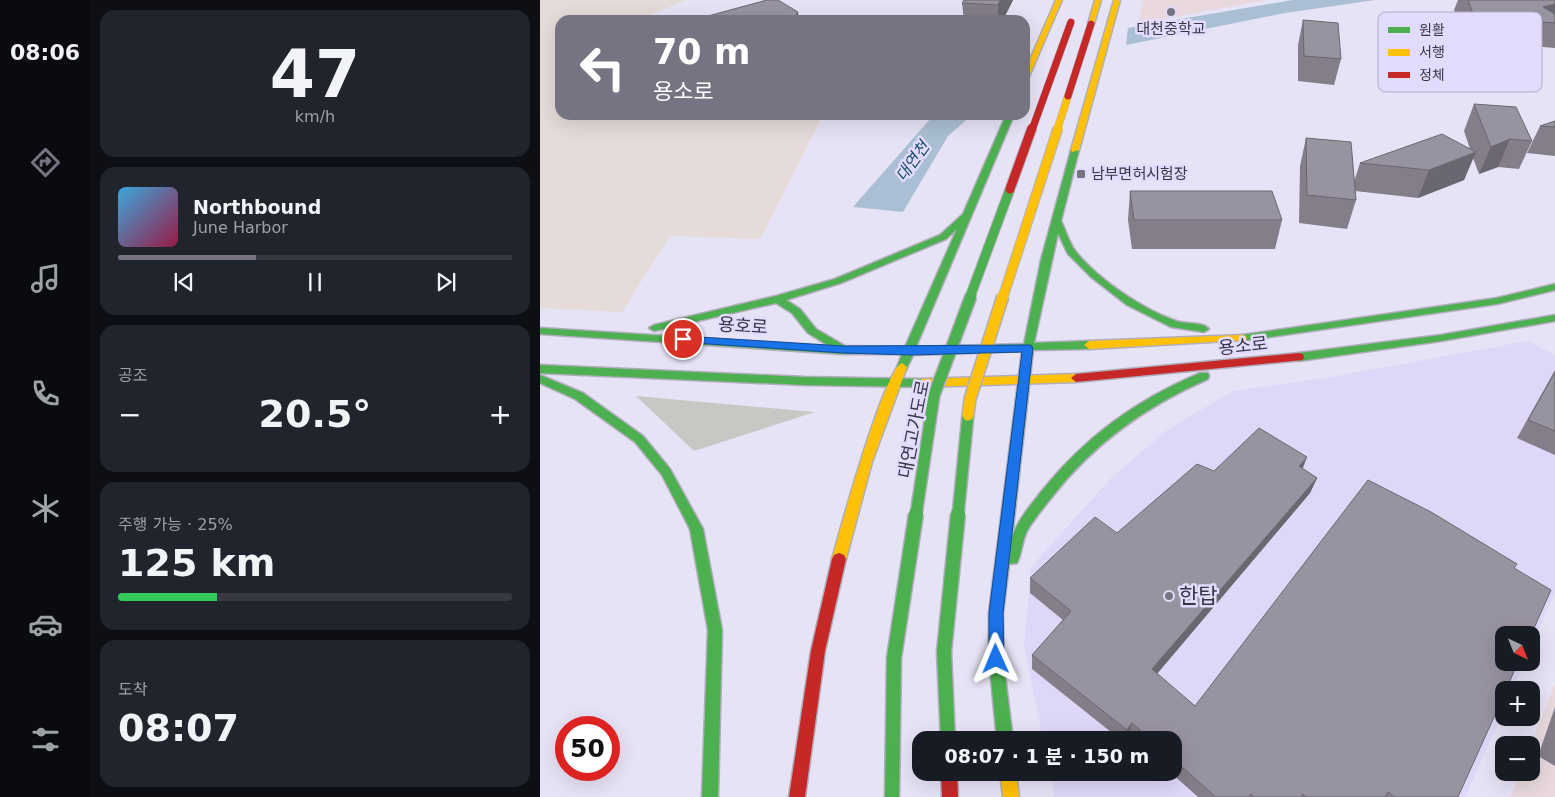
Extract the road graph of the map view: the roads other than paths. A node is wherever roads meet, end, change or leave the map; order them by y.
1 (1059, 0) edge
2 (1098, 0) edge
3 (1117, 0) edge
4 (1076, 8) dead end
5 (1030, 68) edge
6 (1008, 120) edge
7 (969, 211) junction
8 (1057, 222) junction
9 (1555, 287) edge
10 (778, 299) junction
11 (1555, 318) edge
12 (540, 330) edge
13 (566, 331) junction
14 (1258, 337) junction
15 (1028, 348) junction
16 (843, 350) junction
17 (944, 350) joint
18 (910, 351) junction
19 (1234, 366) junction
20 (540, 370) edge
21 (540, 379) edge
22 (1023, 380) junction
23 (896, 383) junction
24 (996, 613) junction
25 (948, 731) edge
26 (1004, 731) edge
27 (949, 781) edge
28 (1009, 781) edge
29 (710, 797) edge
30 (797, 797) edge
31 (892, 797) edge
32 (950, 797) edge
33 (1011, 797) edge

1 - 5 main road
2 - 25 main road, bridge
3 - 8 main road
4 - 31 main road, 대연고가도로, bridge
6 - 7 main road
7 - 10 main road
7 - 18 main road
8 - 14 main road
8 - 15 main road
9 - 14 main road, 용소로
10 - 13 main road
10 - 16 main road
11 - 19 main road, 용소로
12 - 13 main road, 용호로
13 - 16 main road, 용호로
14 - 15 main road, 용소로
15 - 17 main road, 용소로
15 - 22 main road
16 - 18 main road, 용호로
17 - 18 main road, 용호로
18 - 23 main road
19 - 22 main road, 용소로
19 - 24 main road
20 - 23 main road
21 - 29 main road
22 - 23 main road, 용소로
22 - 24 main road
23 - 30 main road
24 - 26 main road
27 - 32 main road
28 - 33 main road

